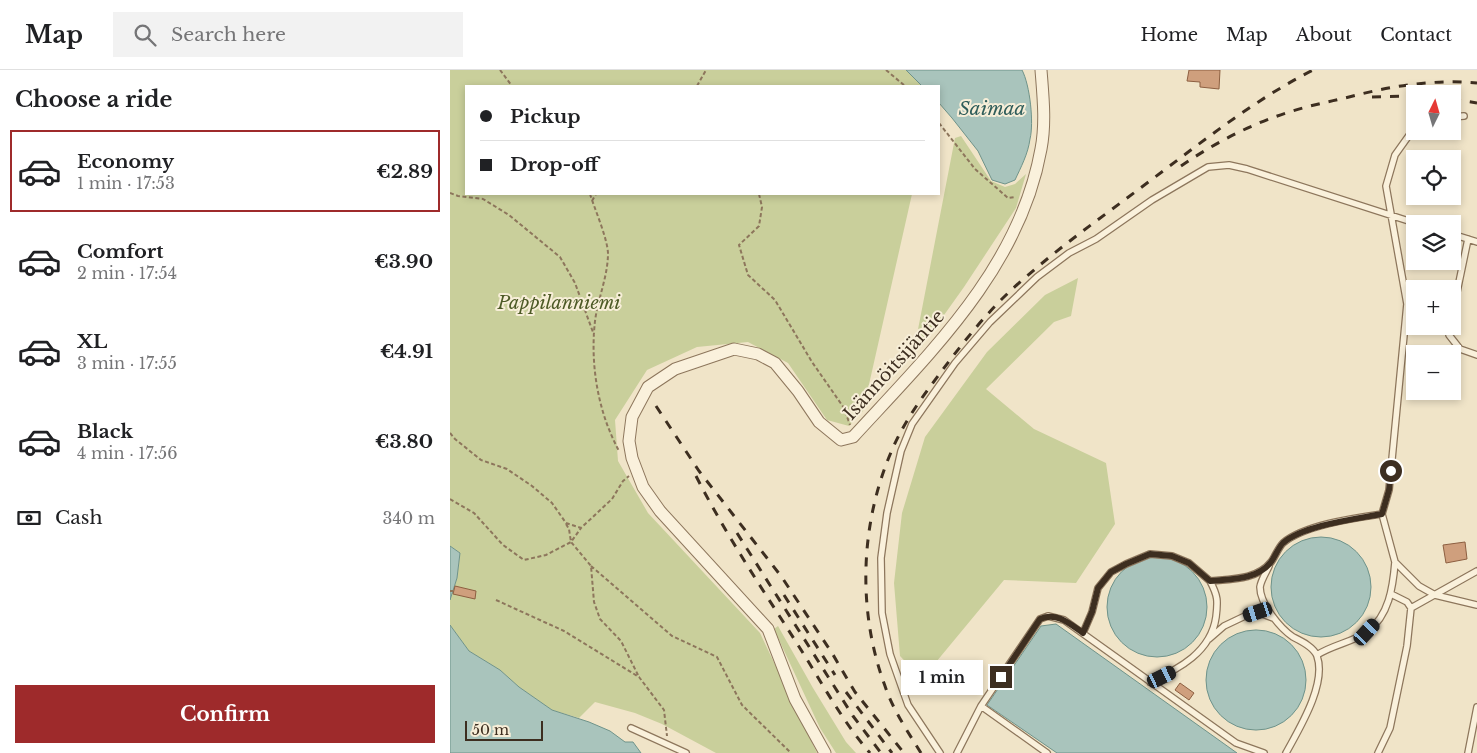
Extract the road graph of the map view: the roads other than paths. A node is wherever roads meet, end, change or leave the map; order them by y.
1 (1041, 70) edge
2 (1461, 116) edge
3 (1464, 116) dead end
4 (1406, 139) edge
5 (1392, 216) junction
6 (1406, 220) edge
7 (1461, 237) edge
8 (1468, 239) junction
9 (1477, 242) edge
10 (1459, 280) edge
11 (1449, 335) edge
12 (1477, 356) edge
13 (1382, 514) junction
14 (1395, 562) junction
15 (1270, 564) junction
16 (1477, 571) edge
17 (1210, 581) junction
18 (1391, 594) junction
19 (1435, 595) junction
20 (1477, 605) edge
21 (1411, 608) junction
22 (1273, 618) junction
23 (1083, 633) junction
24 (1208, 641) junction
25 (1317, 655) junction
26 (1150, 682) junction
27 (981, 706) junction
28 (1477, 707) edge
29 (631, 728) dead end
30 (686, 753) edge
31 (825, 753) edge
32 (940, 753) edge
33 (957, 753) edge
34 (1047, 753) edge
35 (1264, 753) edge
36 (1286, 753) edge
37 (1378, 753) edge
38 (1468, 753) edge

1 - 31 street, Isännöitsijäntie
2 - 3 lane
4 - 5 lane
5 - 6 lane
5 - 13 lane
5 - 32 lane
7 - 8 lane
8 - 9 lane
8 - 10 lane
11 - 12 lane
13 - 14 lane
13 - 15 lane
14 - 18 lane
14 - 19 lane
15 - 17 lane
15 - 22 lane
16 - 19 lane
17 - 23 lane
17 - 24 lane
18 - 21 lane
18 - 25 lane
19 - 20 lane
19 - 21 lane
21 - 37 lane
22 - 24 lane
22 - 25 lane
23 - 26 lane
23 - 27 lane
24 - 26 lane
25 - 36 lane
26 - 35 lane
27 - 33 lane
27 - 34 lane
28 - 38 lane
29 - 30 lane

